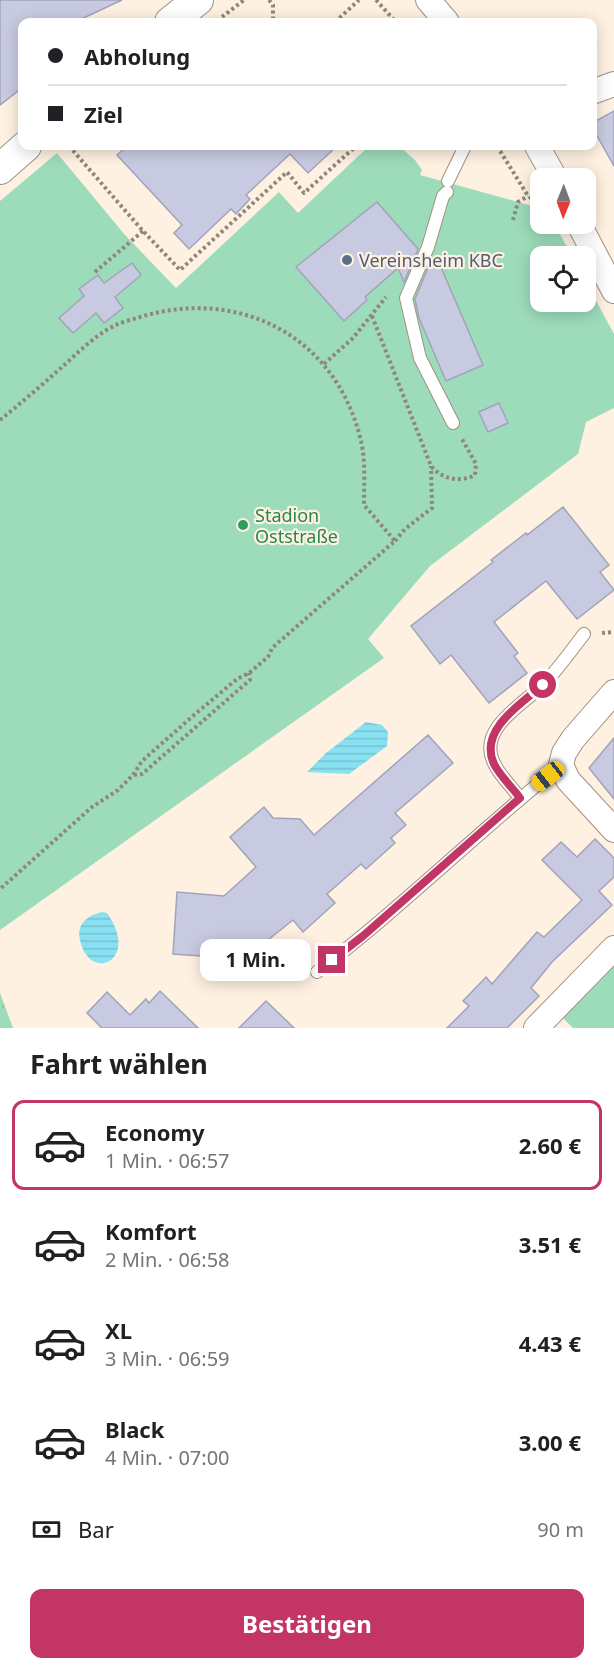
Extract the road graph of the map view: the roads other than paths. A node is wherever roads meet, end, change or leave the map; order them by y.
1 (198, 0) edge
2 (175, 18) edge
3 (614, 84) edge
4 (597, 90) edge
5 (21, 150) edge
6 (463, 150) edge
7 (539, 150) edge
8 (549, 168) edge
9 (0, 169) edge
10 (584, 234) edge
11 (614, 291) edge
12 (453, 423) road end
13 (584, 634) dead end
14 (614, 692) edge
15 (561, 765) junction
16 (520, 798) junction
17 (614, 830) edge
18 (614, 948) edge
19 (317, 972) dead end
20 (536, 1028) edge

1 - 2 street
3 - 4 street
5 - 9 street
6 - 12 lane
7 - 8 street
10 - 11 street
13 - 16 lane
14 - 15 street
15 - 16 lane
15 - 17 street
16 - 19 lane
18 - 20 street

